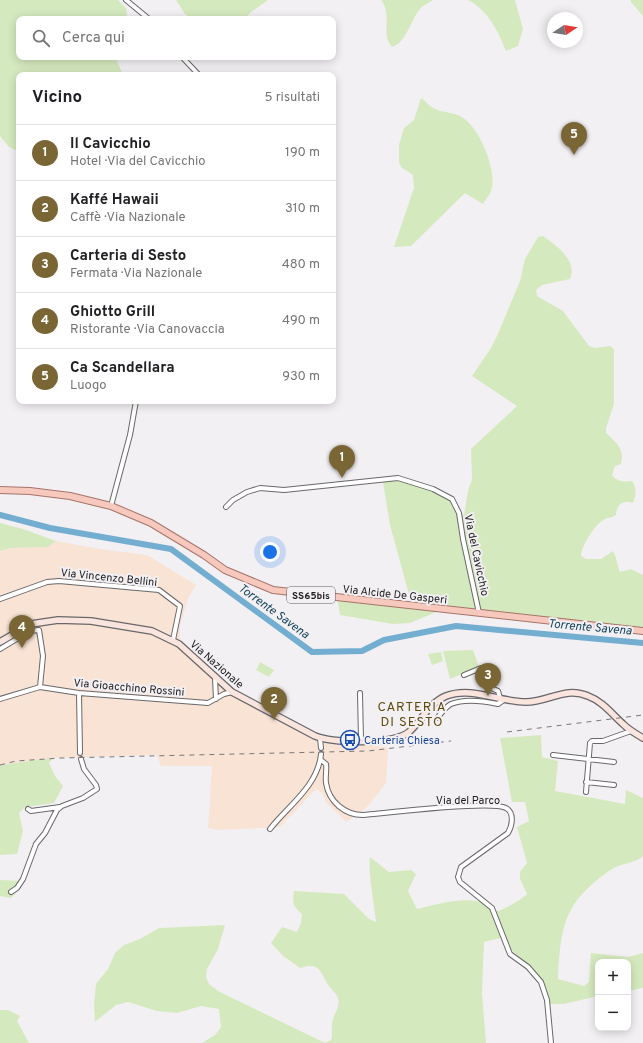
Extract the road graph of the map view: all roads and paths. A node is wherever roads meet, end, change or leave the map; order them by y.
1 (126, 0) edge
2 (145, 16) edge
3 (185, 60) edge
4 (197, 72) edge
5 (135, 404) edge
6 (0, 490) edge
7 (111, 506) junction
8 (226, 507) dead end
9 (0, 599) edge
10 (479, 613) junction
11 (643, 631) edge
12 (173, 640) junction
13 (0, 642) edge
14 (0, 649) edge
15 (464, 675) dead end
16 (215, 678) junction
17 (223, 686) junction
18 (40, 687) junction
19 (232, 692) junction
20 (79, 693) junction
21 (216, 693) junction
22 (360, 693) dead end
23 (220, 696) junction
24 (0, 699) edge
25 (216, 699) junction
26 (502, 699) junction
27 (437, 718) dead end
28 (631, 731) junction
29 (320, 738) junction
30 (643, 738) edge
31 (361, 740) junction
32 (321, 748) dead end
33 (80, 753) dead end
34 (321, 754) dead end
35 (553, 755) dead end
36 (81, 759) dead end
37 (588, 759) junction
38 (320, 760) junction
39 (614, 762) dead end
40 (586, 782) junction
41 (614, 785) dead end
42 (586, 792) dead end
43 (60, 807) junction
44 (28, 809) dead end
45 (270, 829) dead end
46 (11, 892) dead end
47 (551, 1043) edge

1 - 2 street
3 - 4 street
5 - 7 street
6 - 7 main road, Via Alcide De Gasperi / SS65bis
7 - 10 main road, Via Alcide De Gasperi / SS65bis
8 - 10 street, Via del Cavicchio
9 - 12 street, Via Vincenzo Bellini
10 - 11 main road, Via Alcide De Gasperi / SS65bis
12 - 13 main road, Via Nazionale
12 - 16 main road, Via Nazionale
14 - 18 street
15 - 26 street
16 - 17 main road, Via Nazionale
16 - 21 street
17 - 19 main road, Via Nazionale
17 - 21 street
17 - 23 street
18 - 20 street, Via Gioacchino Rossini
18 - 24 street
19 - 23 street, Via Gioacchino Rossini
19 - 29 main road, Via Nazionale
20 - 25 street, Via Gioacchino Rossini
20 - 33 street
21 - 25 street
22 - 31 street
23 - 25 street, Via Gioacchino Rossini
26 - 27 street, Via Nazionale
26 - 28 main road, Via Nazionale
26 - 31 main road, Via Nazionale
28 - 30 main road
28 - 37 street
29 - 31 main road, Via Nazionale
29 - 32 street
34 - 38 street, Via del Parco
35 - 37 street
36 - 43 street
37 - 39 street
37 - 40 street
38 - 45 street
38 - 47 street, Via del Parco
40 - 41 street
40 - 42 street
43 - 44 street
43 - 46 street

